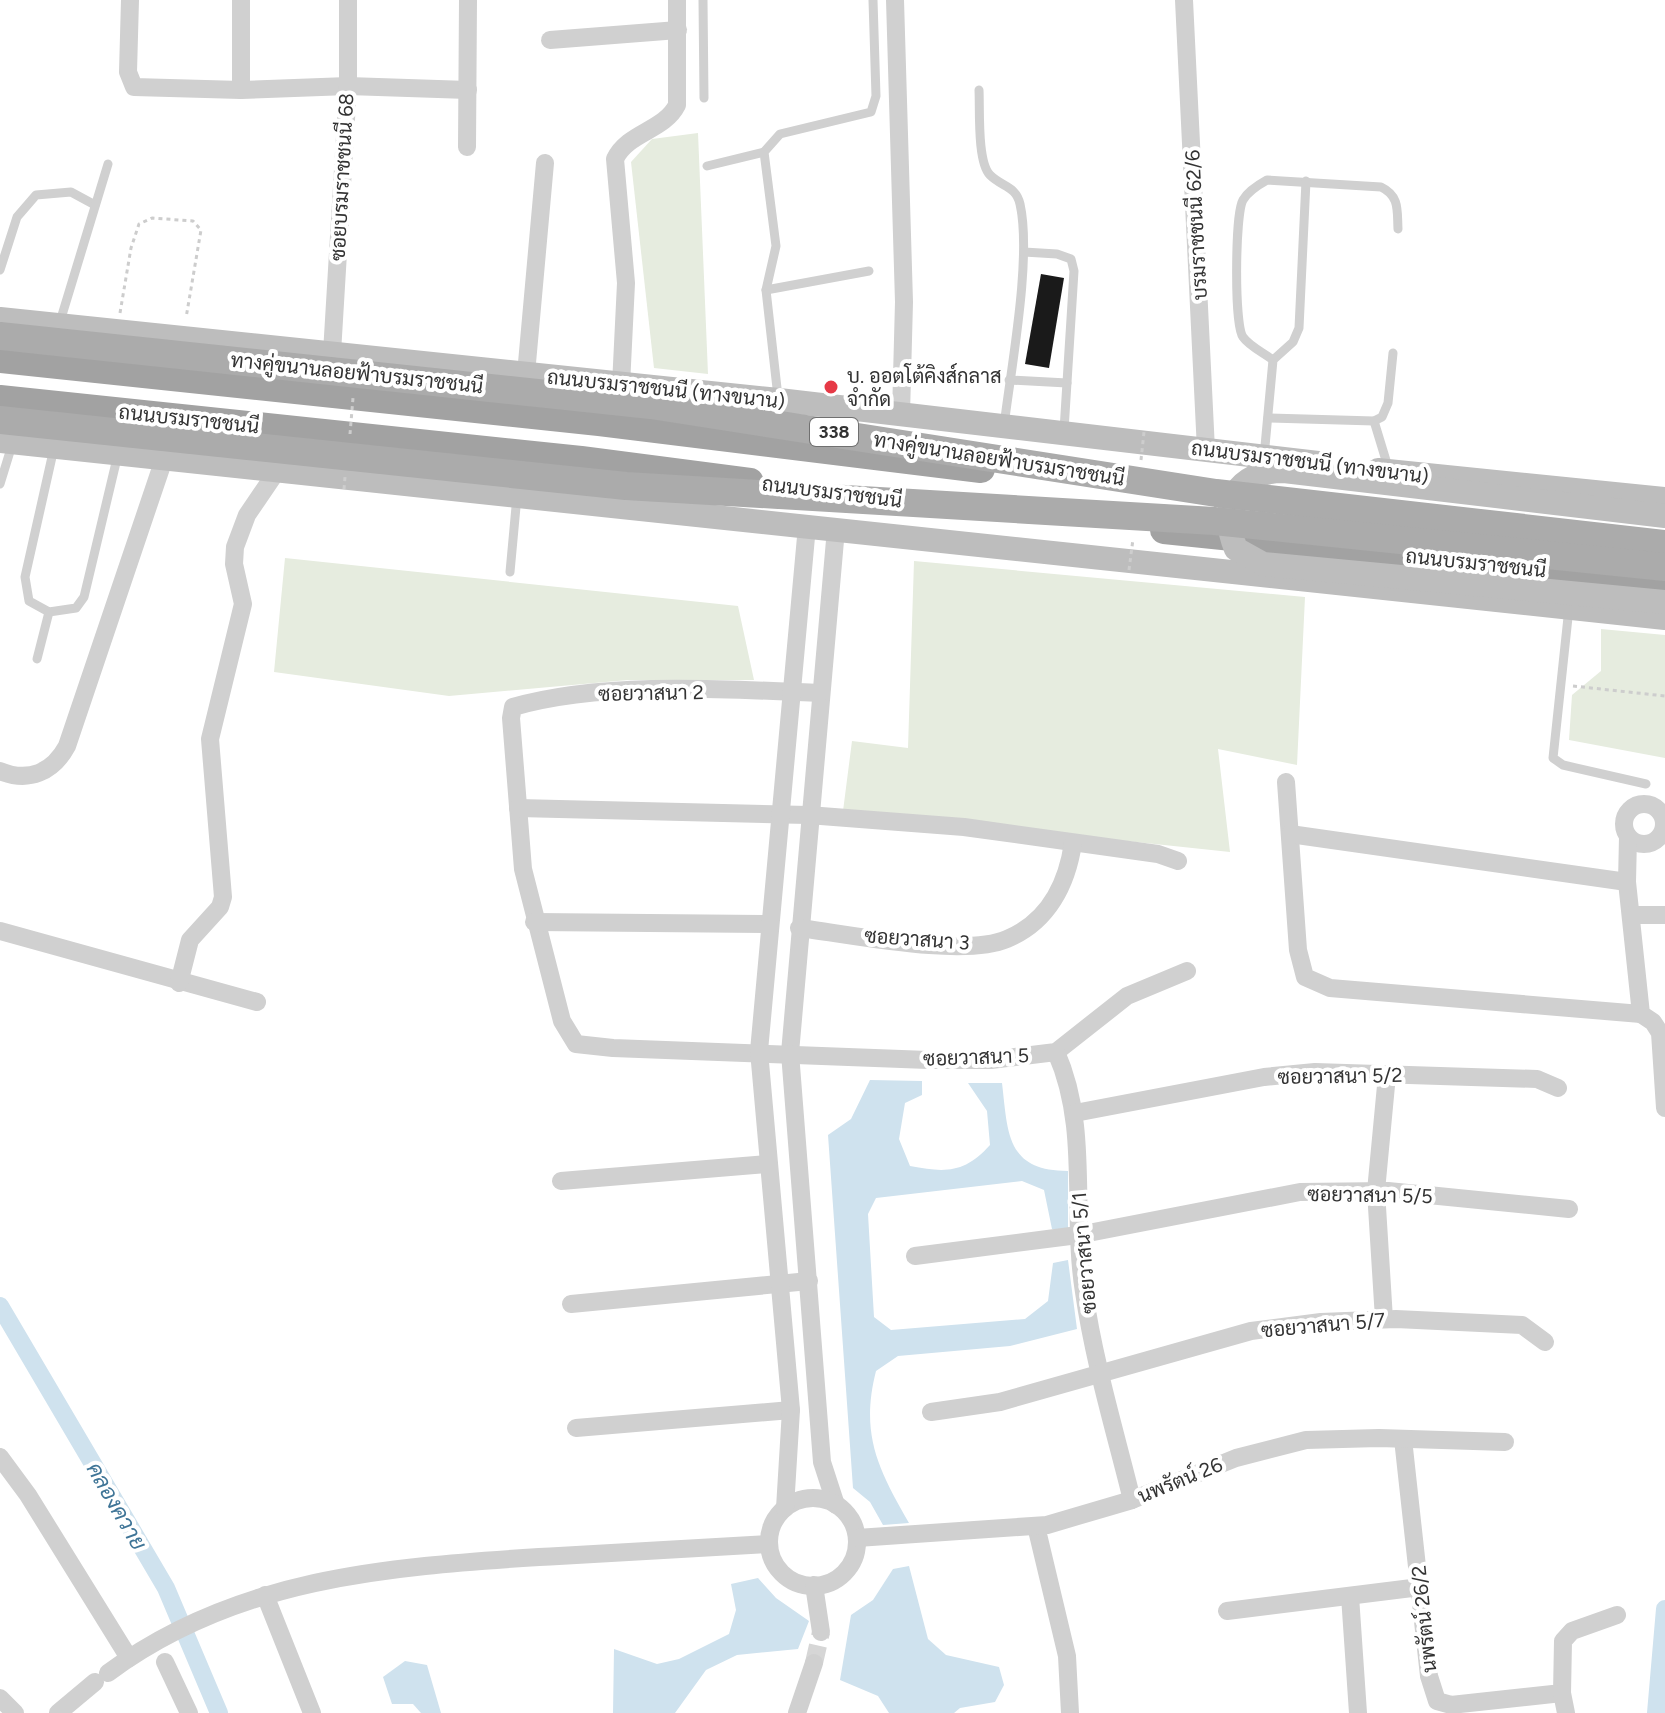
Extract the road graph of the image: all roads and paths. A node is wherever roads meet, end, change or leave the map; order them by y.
1 (130, 0) edge
2 (241, 0) edge
3 (348, 0) edge
4 (468, 0) edge
5 (677, 0) edge
6 (703, 0) edge
7 (873, 0) edge
8 (895, 0) edge
9 (1184, 0) edge
10 (678, 30) junction
11 (550, 40) dead end
12 (348, 86) junction
13 (241, 90) junction
14 (468, 90) junction
15 (979, 90) dead end
16 (704, 98) dead end
17 (467, 147) dead end
18 (764, 152) junction
19 (545, 163) dead end
20 (108, 164) dead end
21 (707, 166) dead end
22 (1306, 181) junction
23 (95, 205) junction
24 (1398, 229) dead end
25 (1024, 252) junction
26 (0, 270) edge
27 (869, 271) dead end
28 (766, 290) junction
29 (0, 319) edge
30 (59, 326) junction
31 (118, 332) junction
32 (0, 336) edge
33 (182, 338) junction
34 (332, 353) junction
35 (1393, 353) dead end
36 (0, 359) edge
37 (1273, 360) junction
38 (526, 374) junction
39 (1009, 380) junction
40 (1067, 383) junction
41 (621, 385) junction
42 (354, 395) dead end
43 (0, 399) edge
44 (779, 400) junction
45 (901, 414) junction
46 (1268, 418) junction
47 (1374, 421) junction
48 (1004, 426) junction
49 (1064, 433) junction
50 (4, 434) edge
51 (349, 442) dead end
52 (54, 447) junction
53 (1206, 450) junction
54 (118, 454) junction
55 (1264, 457) junction
56 (164, 459) junction
57 (277, 471) junction
58 (1389, 472) junction
59 (345, 474) dead end
60 (1, 479) edge
61 (344, 489) dead end
62 (517, 496) junction
63 (1665, 499) edge
64 (1665, 516) edge
65 (807, 526) junction
66 (836, 529) junction
67 (1665, 534) edge
68 (1665, 544) edge
69 (1665, 567) edge
70 (510, 572) dead end
71 (1665, 582) edge
72 (1665, 602) edge
73 (1569, 608) junction
74 (49, 612) junction
75 (1665, 618) edge
76 (37, 659) dead end
77 (1560, 685) junction
78 (790, 692) junction
79 (819, 693) junction
80 (1665, 696) edge
81 (0, 771) edge
82 (1286, 782) dead end
83 (1646, 784) dead end
84 (518, 808) junction
85 (780, 814) junction
86 (808, 815) junction
87 (1665, 827) edge
88 (1290, 834) junction
89 (1628, 837) junction
90 (1073, 843) junction
91 (1178, 861) dead end
92 (1627, 882) junction
93 (1631, 915) junction
94 (1665, 915) edge
95 (534, 922) junction
96 (770, 924) junction
97 (799, 928) junction
98 (0, 931) edge
99 (1187, 971) dead end
100 (179, 983) junction
101 (257, 1002) dead end
102 (1641, 1014) junction
103 (1663, 1042) edge
104 (759, 1051) junction
105 (1056, 1052) junction
106 (790, 1053) junction
107 (1387, 1075) junction
108 (1558, 1088) dead end
109 (1665, 1108) edge
110 (1075, 1113) junction
111 (768, 1164) junction
112 (561, 1181) dead end
113 (1376, 1191) junction
114 (1569, 1209) dead end
115 (1078, 1235) junction
116 (915, 1256) dead end
117 (809, 1281) junction
118 (778, 1284) junction
119 (571, 1304) dead end
120 (1384, 1319) junction
121 (1545, 1342) dead end
122 (1101, 1376) junction
123 (791, 1410) junction
124 (931, 1412) dead end
125 (576, 1428) dead end
126 (1403, 1439) junction
127 (1505, 1442) dead end
128 (0, 1457) edge
129 (1132, 1500) junction
130 (836, 1505) junction
131 (785, 1508) junction
132 (1036, 1526) junction
133 (857, 1538) junction
134 (769, 1544) junction
135 (814, 1585) junction
136 (1420, 1587) junction
137 (265, 1595) junction
138 (1350, 1596) junction
139 (1227, 1611) dead end
140 (1617, 1615) dead end
141 (821, 1632) tunnel mouth
142 (129, 1658) junction
143 (165, 1662) dead end
144 (814, 1663) tunnel mouth
145 (1562, 1693) junction
146 (0, 1698) edge
147 (15, 1713) edge
148 (58, 1713) edge
149 (189, 1713) edge
150 (312, 1713) edge
151 (797, 1713) edge
152 (1070, 1713) edge
153 (1358, 1713) edge
154 (1566, 1713) edge

1 - 13 street
2 - 13 street
3 - 12 street, ซอยบรมราชชนนี 68
4 - 14 street
5 - 10 street
6 - 16 lane
7 - 18 lane
8 - 45 street
9 - 53 street, บรมราชชนนี 62/6
10 - 11 street
10 - 41 street
12 - 13 street
12 - 14 street
12 - 34 street, ซอยบรมราชชนนี 68
14 - 17 street
15 - 25 lane
18 - 21 lane
18 - 28 lane
19 - 38 street
20 - 23 lane
22 - 24 lane
22 - 37 lane
22 - 37 lane
23 - 26 lane
23 - 30 lane
25 - 39 lane
25 - 40 lane
27 - 28 lane
28 - 44 lane
29 - 30 main road, ถนนบรมราชชนนี (ทางขนาน) / 338
30 - 31 main road, ถนนบรมราชชนนี (ทางขนาน) / 338
31 - 33 main road, ถนนบรมราชชนนี (ทางขนาน) / 338
31 - 33 path
32 - 68 main road, ทางคู่ขนานลอยฟ้าบรมราชชนนี / 338, bridge
33 - 34 main road, ถนนบรมราชชนนี (ทางขนาน) / 338
34 - 38 main road, ถนนบรมราชชนนี (ทางขนาน) / 338
35 - 47 lane
36 - 67 highway, ถนนบรมราชชนนี / 338
37 - 46 lane
38 - 41 main road, ถนนบรมราชชนนี (ทางขนาน) / 338
39 - 40 lane
39 - 48 lane
40 - 49 lane
41 - 44 main road, ถนนบรมราชชนนี (ทางขนาน) / 338
42 - 51 path, bridge
43 - 71 highway, ถนนบรมราชชนนี
44 - 45 main road, ถนนบรมราชชนนี (ทางขนาน) / 338
45 - 48 main road, ถนนบรมราชชนนี (ทางขนาน) / 338
46 - 47 lane
46 - 55 lane
47 - 58 lane
48 - 49 main road, ถนนบรมราชชนนี (ทางขนาน) / 338
49 - 53 main road, ถนนบรมราชชนนี (ทางขนาน) / 338
50 - 52 main road
50 - 60 lane
50 - 69 main road, ทางคู่ขนานลอยฟ้าบรมราชชนนี, bridge
52 - 54 main road
52 - 74 lane
53 - 55 main road, ถนนบรมราชชนนี (ทางขนาน) / 338
54 - 56 main road
54 - 74 lane
55 - 58 main road, ถนนบรมราชชนนี (ทางขนาน) / 338
56 - 57 main road
56 - 81 street
57 - 62 main road
57 - 100 street
58 - 63 main road, ถนนบรมราชชนนี (ทางขนาน) / 338
59 - 61 path, bridge
62 - 65 main road
62 - 70 lane
64 - 72 main road, bridge
65 - 66 main road
65 - 78 street
66 - 73 main road
66 - 79 street
73 - 75 main road
73 - 77 lane
74 - 76 lane
77 - 80 path
77 - 83 lane
78 - 79 street, ซอยวาสนา 2
78 - 84 street, ซอยวาสนา 2
78 - 85 street
79 - 86 street
82 - 88 street
84 - 85 street
84 - 95 street
85 - 86 street
85 - 96 street
86 - 90 street
86 - 97 street
87 - 89 street
87 - 89 street
88 - 92 street
88 - 102 street
89 - 92 street
90 - 91 street
90 - 97 street, ซอยวาสนา 3
92 - 93 street
93 - 94 street
93 - 102 street
95 - 96 street
95 - 104 street, ซอยวาสนา 5
96 - 104 street
97 - 106 street
98 - 100 street
99 - 105 street, ซอยวาสนา 5
100 - 101 street
102 - 103 street
103 - 109 street
104 - 106 street, ซอยวาสนา 5
104 - 111 street
105 - 106 street, ซอยวาสนา 5
105 - 110 street, ซอยวาสนา 5/1
106 - 117 street
107 - 108 street, ซอยวาสนา 5/2
107 - 110 street, ซอยวาสนา 5/2
107 - 113 street
110 - 115 street, ซอยวาสนา 5/1
111 - 112 street
111 - 118 street
113 - 114 street, ซอยวาสนา 5/5
113 - 115 street, ซอยวาสนา 5/5
113 - 120 street
115 - 116 street, ซอยวาสนา 5/5
115 - 122 street, ซอยวาสนา 5/1
117 - 118 street
117 - 130 street
118 - 119 street
118 - 123 street
120 - 121 street, ซอยวาสนา 5/7
120 - 122 street, ซอยวาสนา 5/7
122 - 124 street, ซอยวาสนา 5/7
122 - 129 street, ซอยวาสนา 5/1
123 - 125 street
123 - 131 street
126 - 127 street, นพรัตน์ 26
126 - 129 street, นพรัตน์ 26
126 - 136 street, นพรัตน์ 26/2
128 - 142 street
129 - 132 street, นพรัตน์ 26
130 - 131 street
130 - 133 street
131 - 134 street
132 - 133 street, นพรัตน์ 26
132 - 152 street
133 - 135 street
134 - 135 street
134 - 137 street
135 - 141 street
136 - 138 street
136 - 145 street, นพรัตน์ 26/2
137 - 142 street
137 - 150 street
138 - 139 street
138 - 153 street
140 - 145 street
142 - 148 street
143 - 149 street
144 - 151 street
145 - 154 street
146 - 147 street

